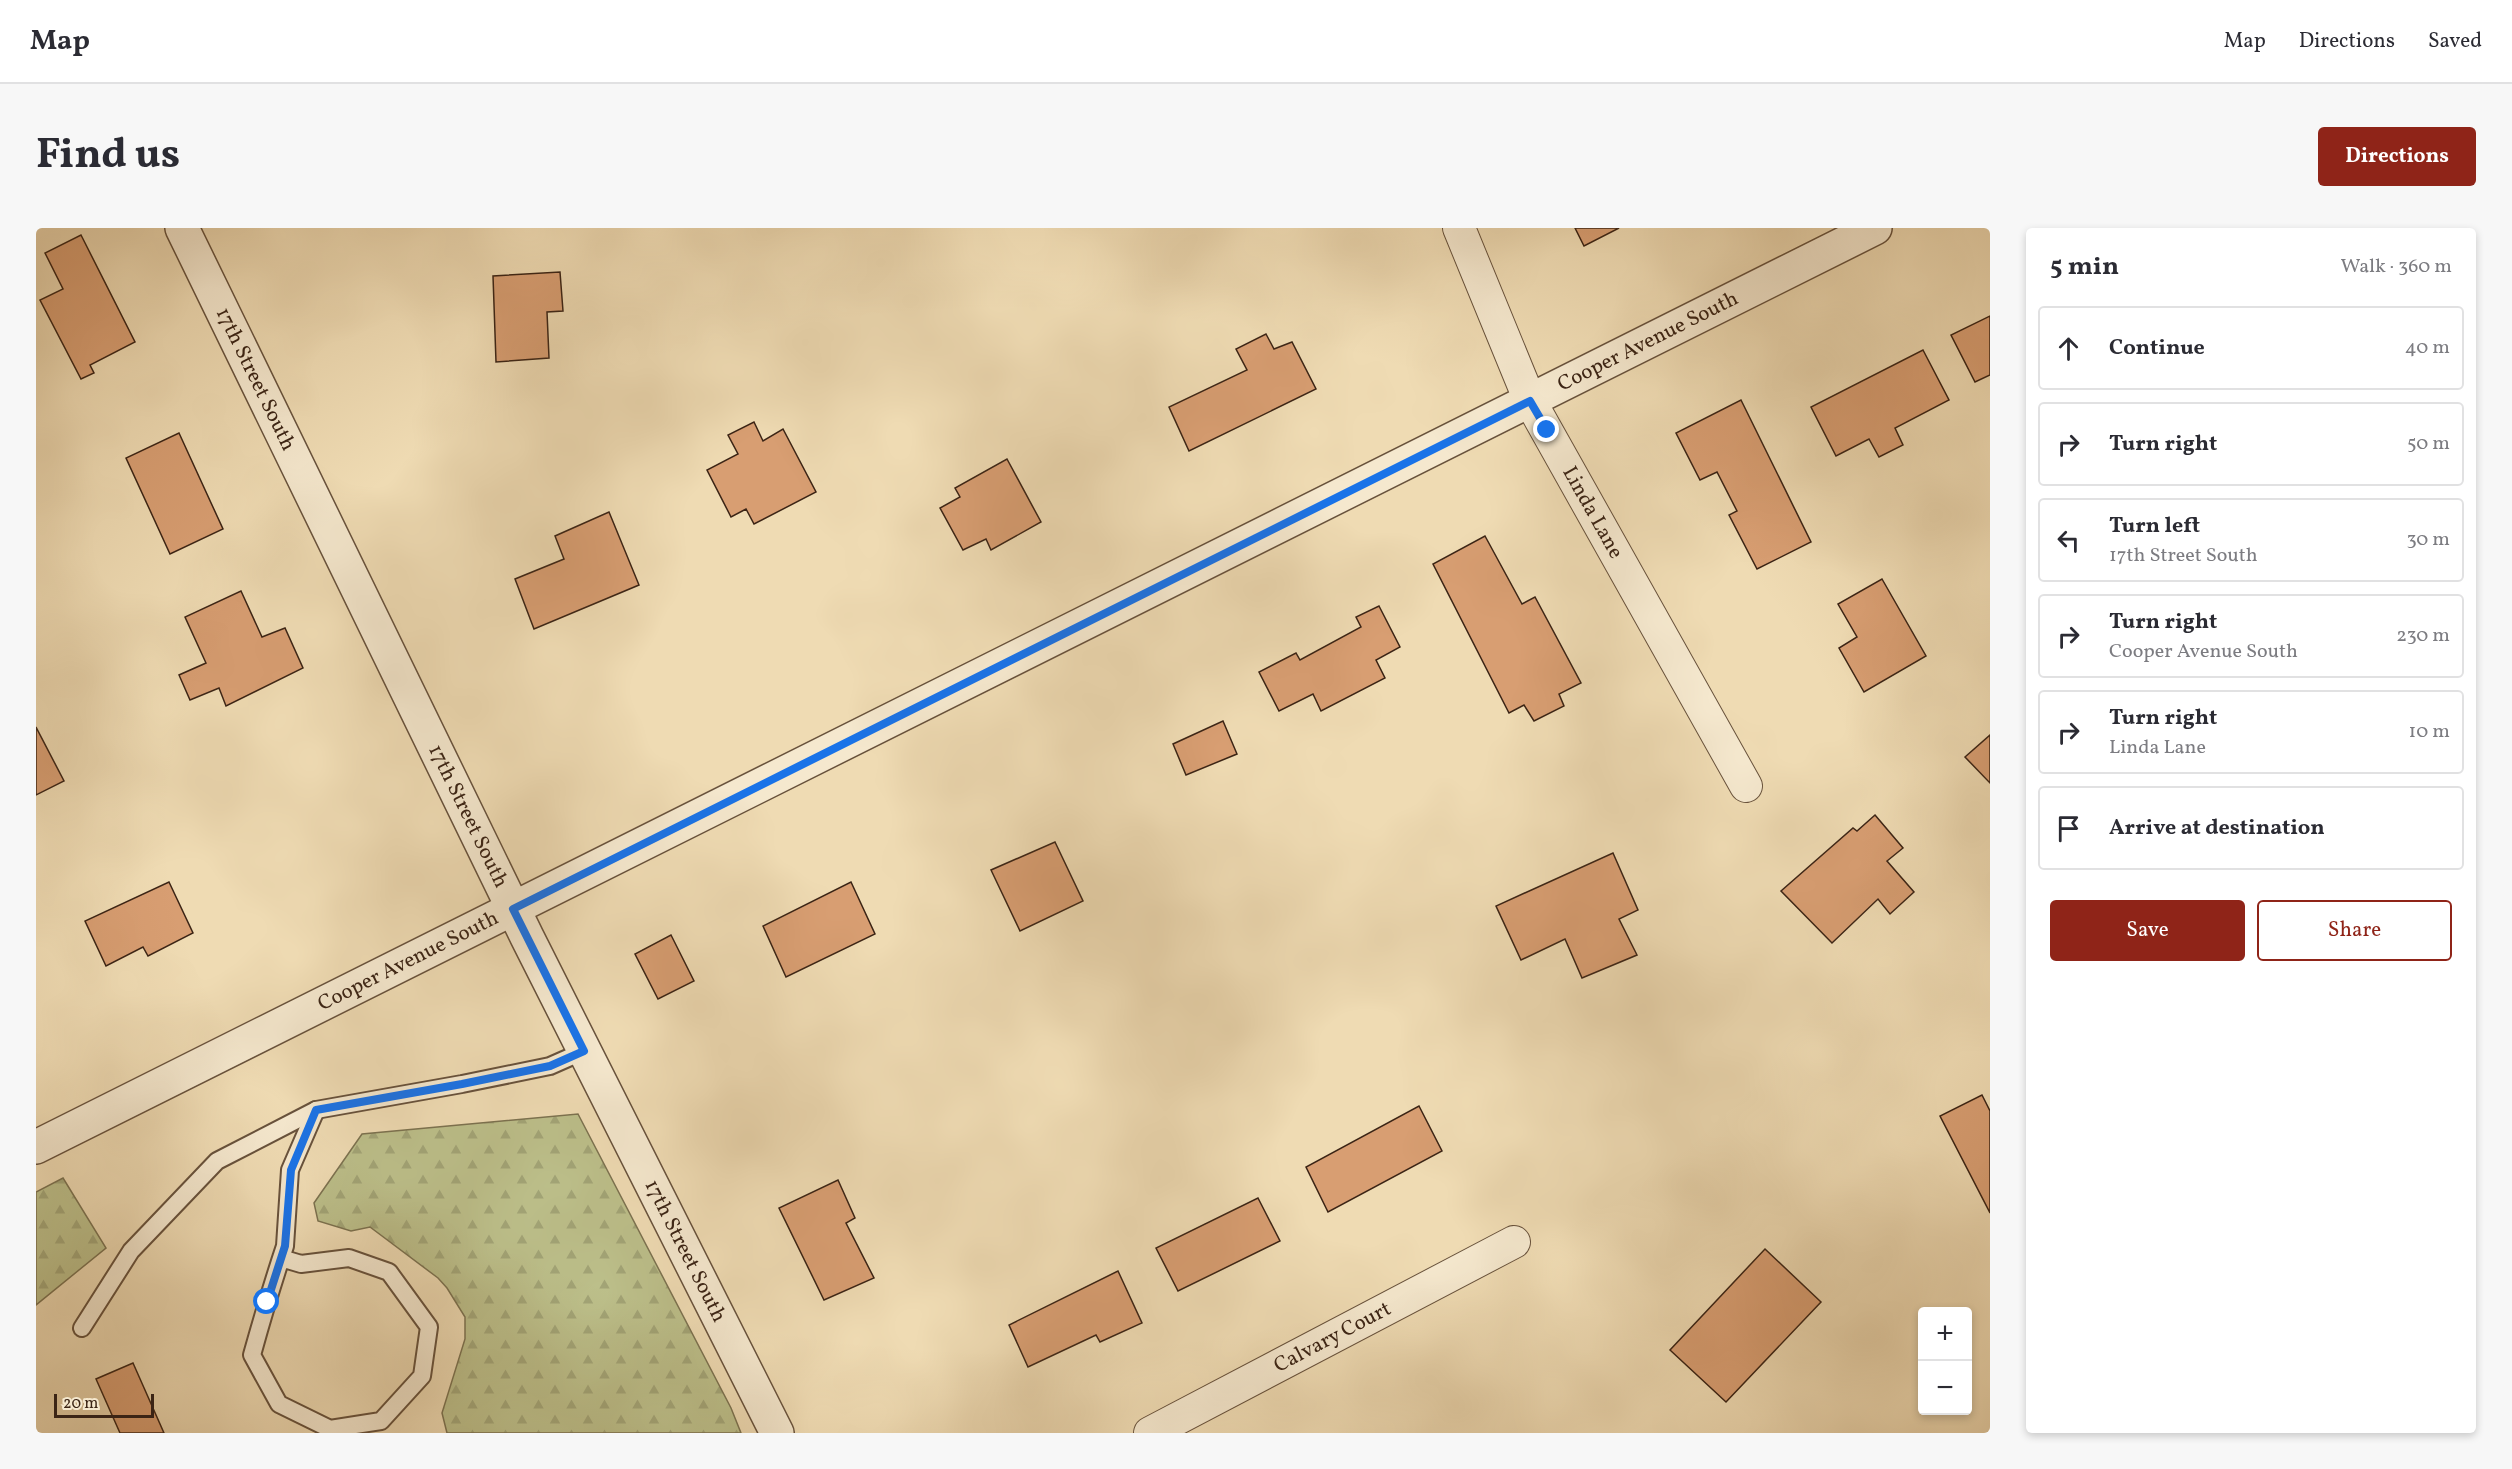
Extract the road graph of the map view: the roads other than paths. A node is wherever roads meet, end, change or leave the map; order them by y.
1 (182, 228) edge
2 (1460, 228) edge
3 (1875, 228) edge
4 (1530, 401) junction
5 (1746, 786) dead end
6 (513, 909) junction
7 (584, 1051) junction
8 (316, 1110) junction
9 (36, 1147) edge
10 (1514, 1242) dead end
11 (281, 1258) junction
12 (82, 1328) dead end
13 (777, 1433) edge
14 (1150, 1433) edge

1 - 6 street, 17th Street South
2 - 4 street, Linda Lane
3 - 4 street, Cooper Avenue South
4 - 5 street, Linda Lane
4 - 6 street, Cooper Avenue South
6 - 7 street, 17th Street South
6 - 9 street, Cooper Avenue South
7 - 8 lane
7 - 13 street, 17th Street South
8 - 11 lane
8 - 12 lane
10 - 14 street, Calvary Court
11 - 11 lane

